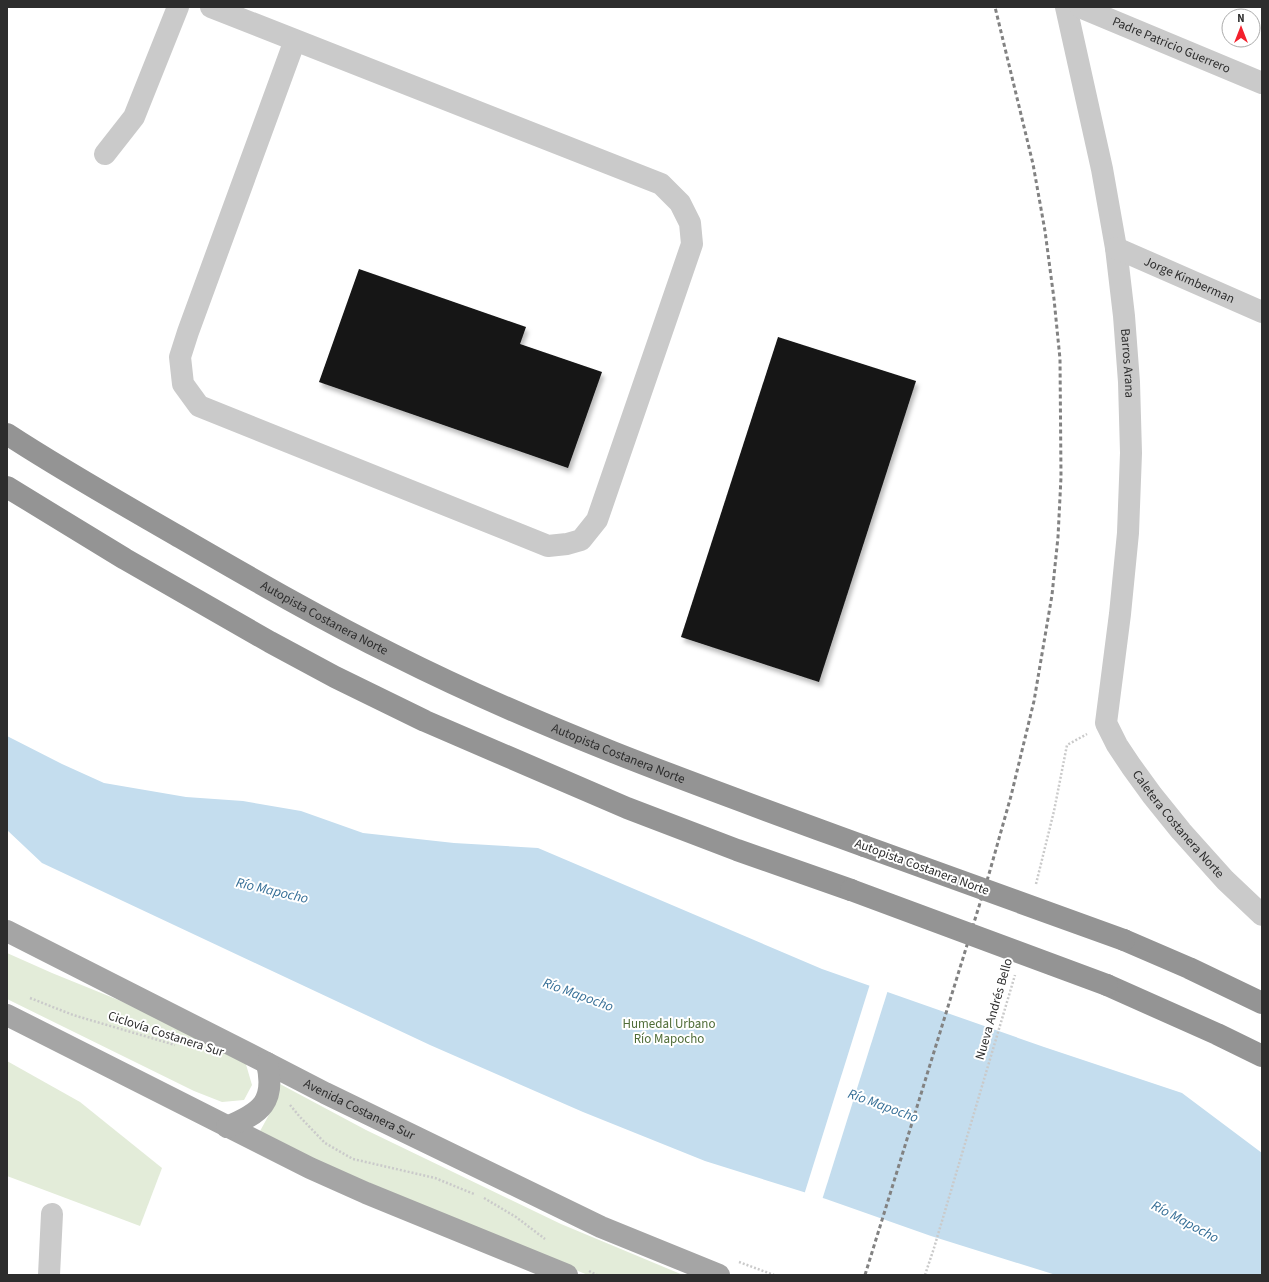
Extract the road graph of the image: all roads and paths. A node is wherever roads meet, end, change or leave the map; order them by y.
1 (178, 7) edge
2 (211, 7) edge
3 (1066, 7) edge
4 (1080, 7) edge
5 (295, 40) junction
6 (1262, 83) edge
7 (105, 154) dead end
8 (1116, 248) junction
9 (1262, 312) edge
10 (7, 434) edge
11 (7, 488) edge
12 (1106, 723) joint
13 (1067, 745) dead end
14 (1035, 888) dead end
15 (1262, 916) edge
16 (7, 931) edge
17 (1015, 974) dead end
18 (26, 996) dead end
19 (1262, 1003) edge
20 (7, 1015) edge
21 (179, 1046) dead end
22 (1262, 1056) edge
23 (267, 1063) junction
24 (270, 1086) junction
25 (227, 1127) junction
26 (52, 1214) dead end
27 (549, 1242) dead end
28 (576, 1272) edge
29 (49, 1275) edge
30 (597, 1275) edge
31 (719, 1275) edge
32 (925, 1275) edge

1 - 7 street
2 - 5 street
3 - 8 street, Barros Arana
4 - 6 street, Padre Patricio Guerrero
5 - 5 street
8 - 9 street, Jorge Kimberman
8 - 12 street, Barros Arana
10 - 19 highway, Autopista Costanera Norte, bridge
11 - 22 highway, bridge
12 - 15 street, Caletera Costanera Norte
13 - 14 path
16 - 23 main road, Avenida Costanera Sur
17 - 32 path, Nueva Andrés Bello
18 - 21 path, Ciclovía Costanera Sur
20 - 25 main road
23 - 24 main road
23 - 31 main road, Avenida Costanera Sur
24 - 25 main road
24 - 27 path
25 - 28 main road
26 - 29 street
28 - 30 path

